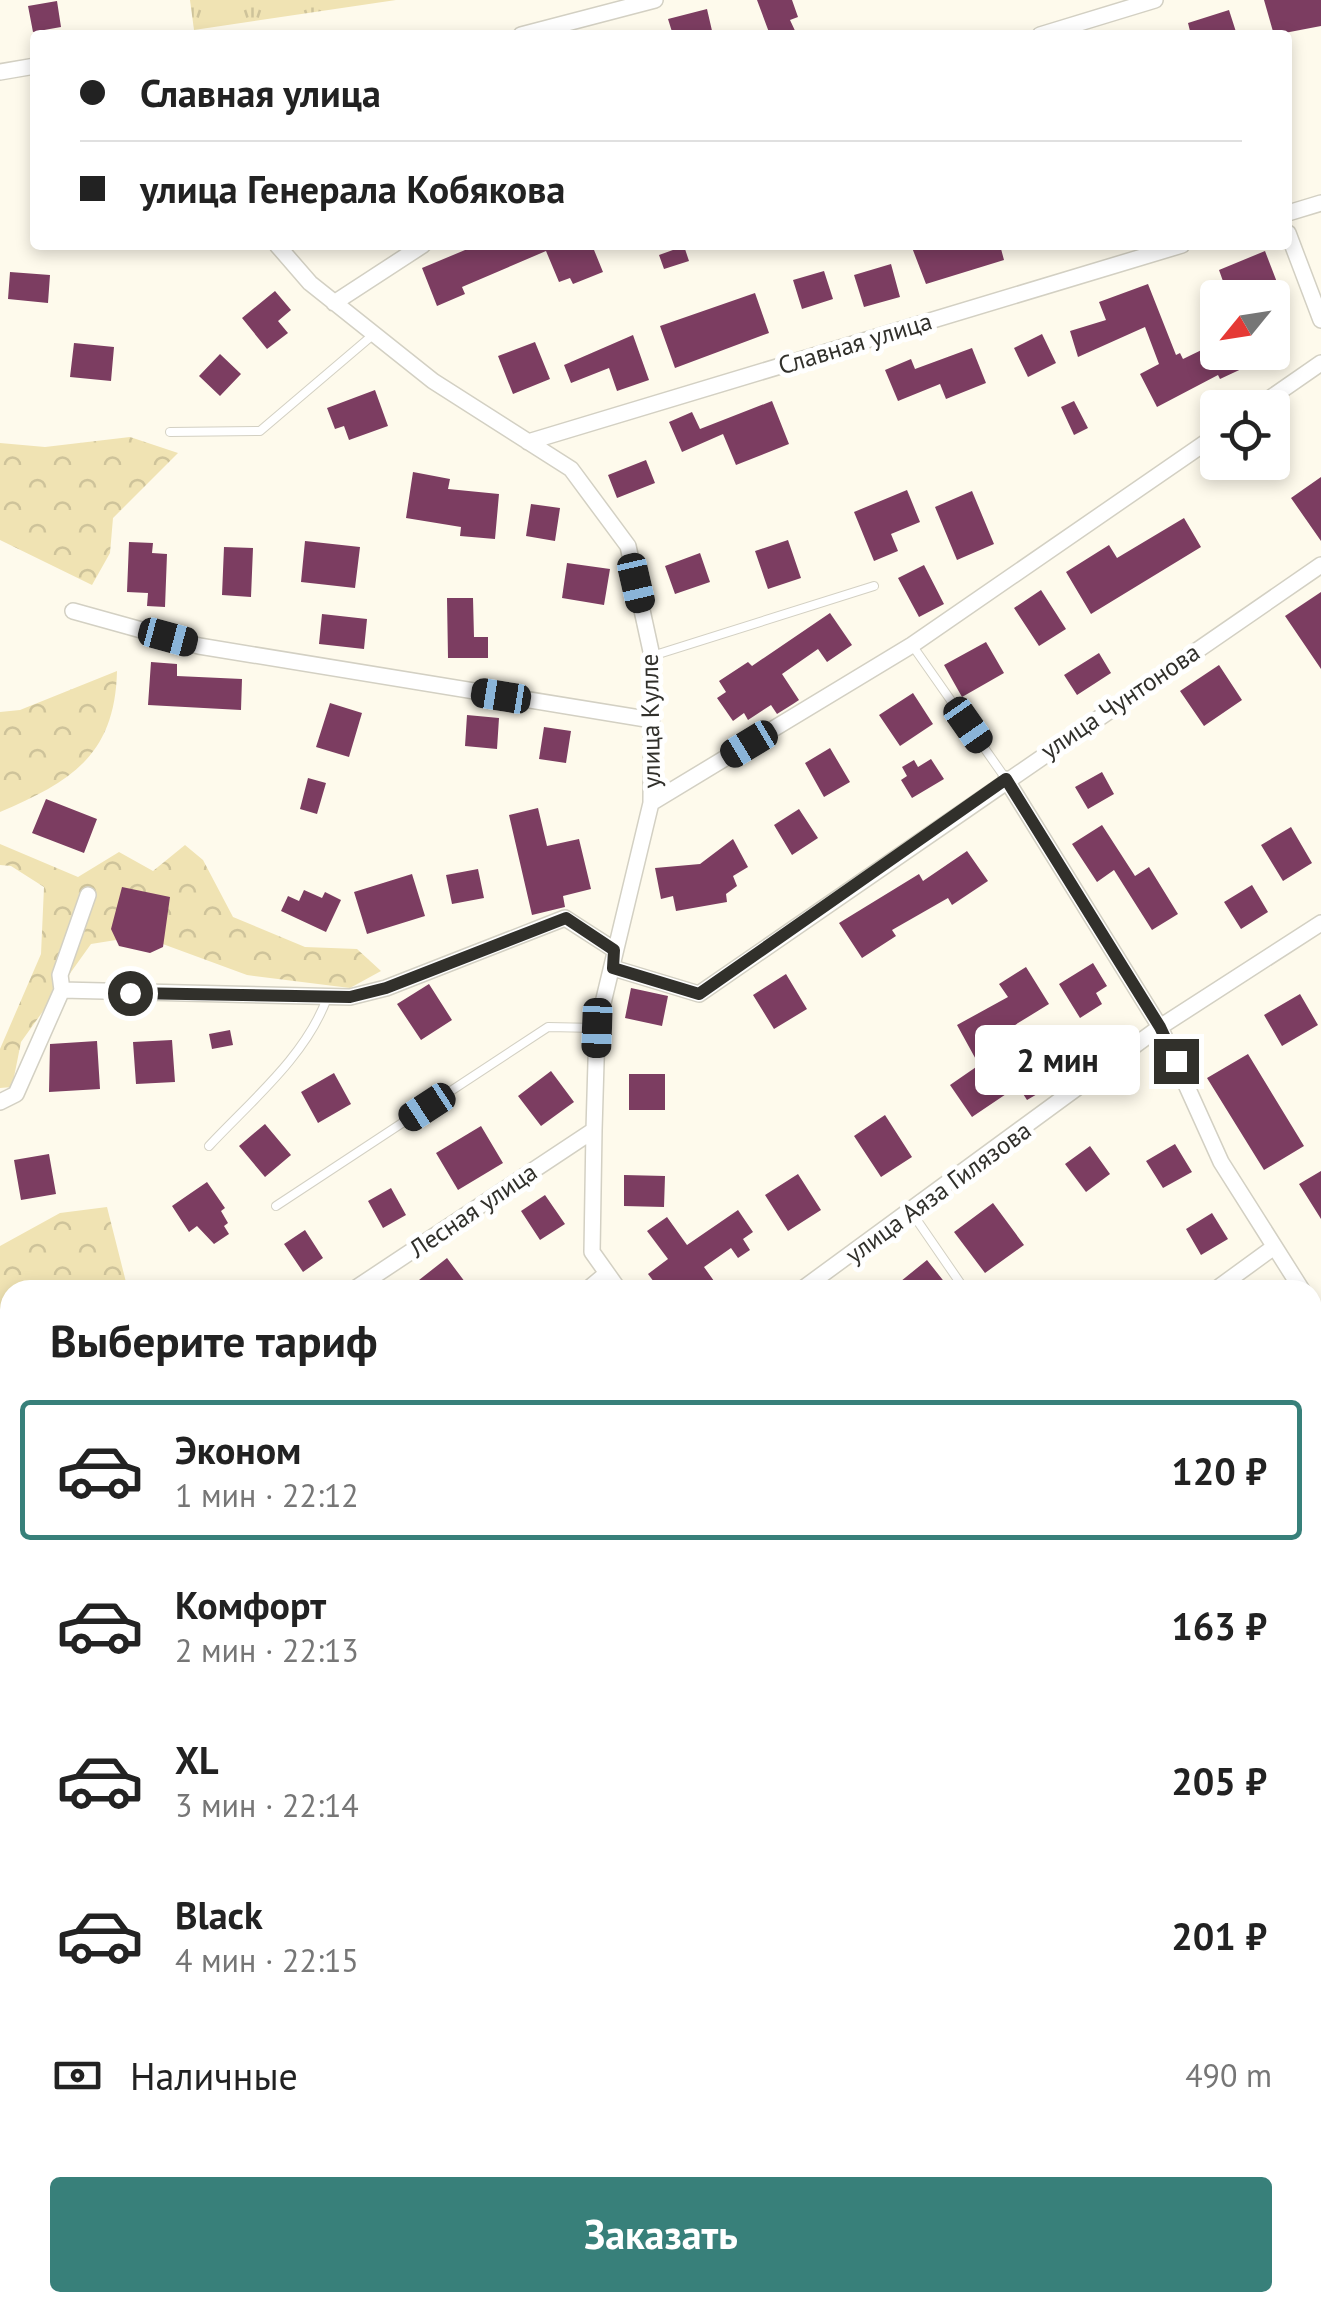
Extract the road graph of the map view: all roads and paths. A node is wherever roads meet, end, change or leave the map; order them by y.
1 (655, 0) edge
2 (1156, 0) edge
3 (540, 30) edge
4 (1057, 30) edge
5 (30, 67) edge
6 (0, 72) edge
7 (1321, 202) edge
8 (1292, 212) edge
9 (1292, 244) edge
10 (281, 250) edge
11 (414, 250) edge
12 (1165, 250) edge
13 (334, 303) junction
14 (1321, 320) edge
15 (374, 334) junction
16 (1321, 363) edge
17 (1282, 390) edge
18 (170, 432) dead end
19 (528, 442) junction
20 (1200, 446) edge
21 (1321, 565) edge
22 (874, 586) dead end
23 (73, 611) dead end
24 (912, 645) junction
25 (652, 656) junction
26 (652, 720) junction
27 (1006, 779) junction
28 (651, 803) junction
29 (88, 894) dead end
30 (1321, 923) edge
31 (614, 950) junction
32 (613, 968) junction
33 (62, 990) junction
34 (328, 996) junction
35 (1160, 1027) junction
36 (597, 1028) junction
37 (0, 1102) edge
38 (594, 1130) junction
39 (209, 1146) dead end
40 (276, 1206) dead end
41 (912, 1213) junction
42 (1274, 1247) junction
43 (606, 1274) junction
44 (369, 1280) edge
45 (599, 1280) edge
46 (610, 1280) edge
47 (816, 1280) edge
48 (959, 1280) edge
49 (1229, 1280) edge
50 (1295, 1280) edge

1 - 3 street
2 - 4 street
5 - 6 street
7 - 8 street
9 - 14 street
10 - 13 street, улица Кулле
11 - 13 street
12 - 19 street, Славная улица
13 - 15 street, улица Кулле
15 - 18 lane
15 - 19 street, улица Кулле
16 - 17 street
19 - 25 street, улица Кулле
20 - 24 street
21 - 27 street, улица Чунтонова
22 - 25 lane
23 - 26 street
24 - 27 lane
24 - 28 street
25 - 26 street, улица Кулле
26 - 28 street, улица Кулле
27 - 32 street, улица Чунтонова
27 - 35 street
28 - 31 street, улица Кулле
29 - 33 street
30 - 35 street, улица Аяза Гилязова
31 - 32 street, улица Кулле
31 - 34 street
32 - 36 street, улица Кулле
33 - 34 street
33 - 37 street
34 - 39 lane
35 - 41 street, улица Аяза Гилязова
35 - 42 street
36 - 38 street, улица Кулле
36 - 40 lane
38 - 43 street, улица Кулле
38 - 44 street, Лесная улица
41 - 47 street, улица Аяза Гилязова
41 - 48 lane
42 - 49 street
42 - 50 street
43 - 45 street
43 - 46 street, улица Кулле

